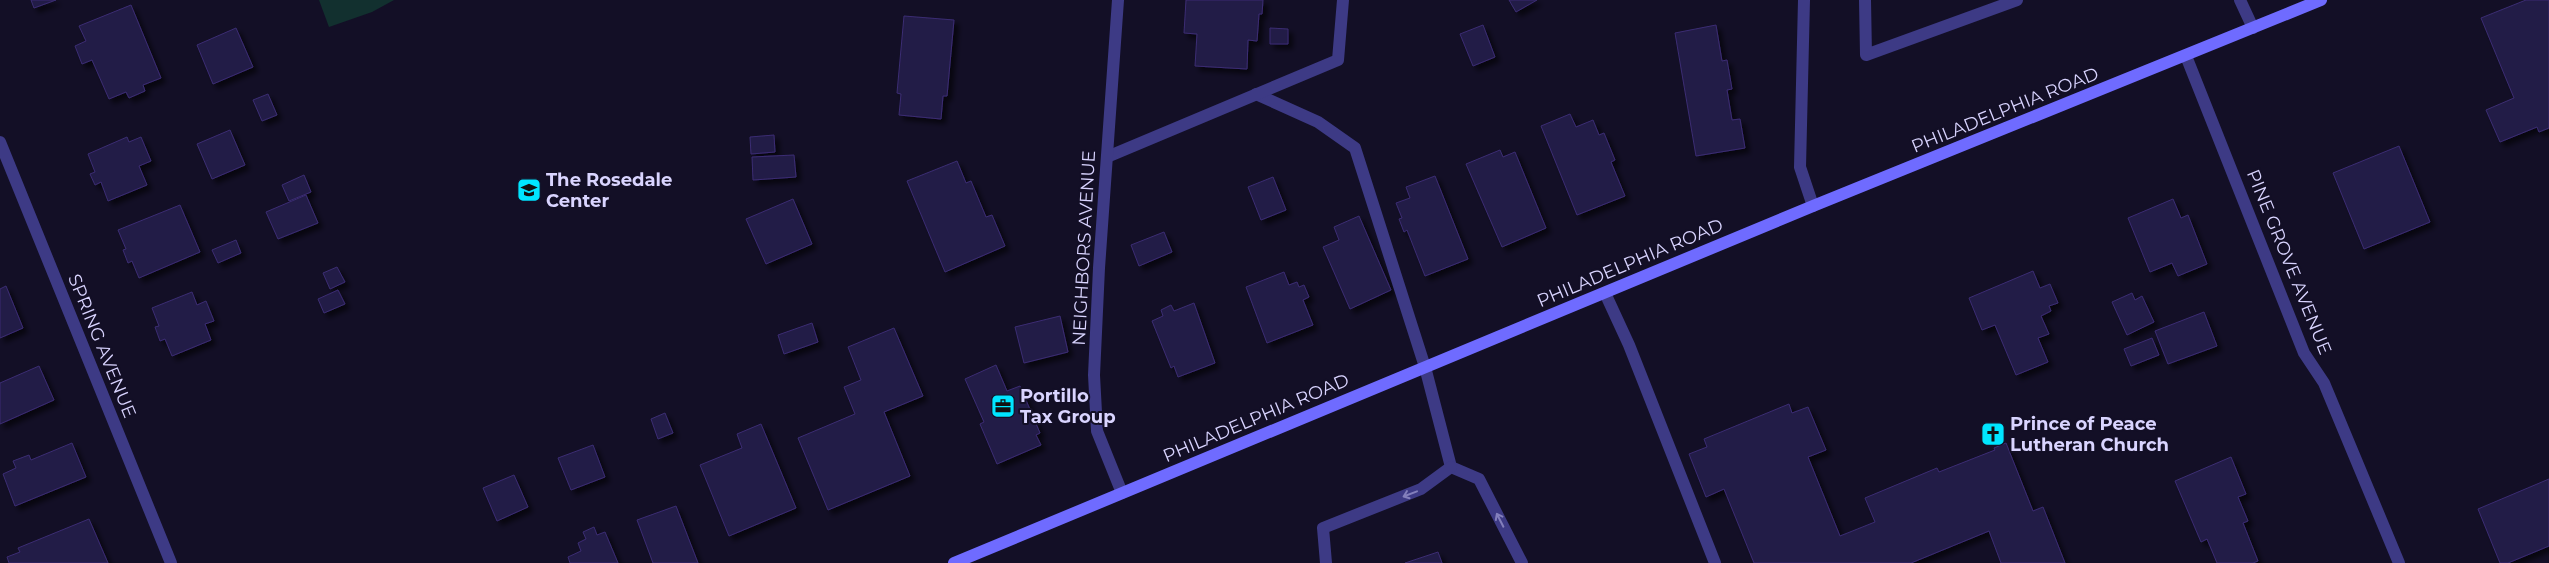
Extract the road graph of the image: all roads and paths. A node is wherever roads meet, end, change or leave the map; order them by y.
1 (1118, 0) edge
2 (1343, 0) edge
3 (1804, 0) edge
4 (1865, 0) edge
5 (2016, 0) edge
6 (2240, 0) edge
7 (2321, 0) edge
8 (2253, 28) junction
9 (2186, 56) junction
10 (1256, 94) junction
11 (0, 142) edge
12 (1107, 157) junction
13 (1813, 206) junction
14 (1605, 293) junction
15 (1425, 368) junction
16 (1451, 467) junction
17 (1122, 493) junction
18 (171, 563) edge
19 (954, 563) edge
20 (1326, 563) edge
21 (1522, 563) edge
22 (1715, 563) edge
23 (2399, 563) edge

1 - 12 street, NEIGHBORS AVENUE
2 - 10 street
3 - 13 street
4 - 5 street
6 - 8 street
7 - 8 main road, PHILADELPHIA ROAD
8 - 9 main road, PHILADELPHIA ROAD
9 - 13 main road, PHILADELPHIA ROAD
9 - 23 street, PINE GROVE AVENUE
10 - 12 street
10 - 15 street
11 - 18 street, SPRING AVENUE
12 - 17 street, NEIGHBORS AVENUE
13 - 14 main road, PHILADELPHIA ROAD
14 - 15 main road, PHILADELPHIA ROAD
14 - 22 street
15 - 16 street
15 - 17 main road, PHILADELPHIA ROAD
16 -> 20 street
21 -> 16 street
17 - 19 main road, PHILADELPHIA ROAD

